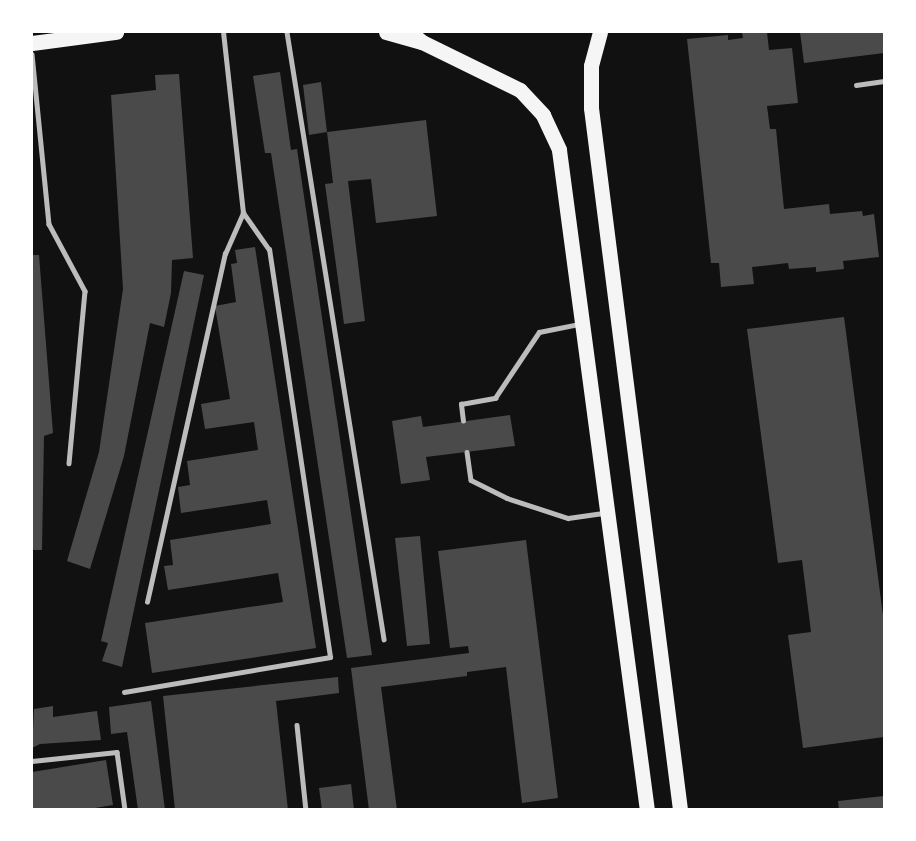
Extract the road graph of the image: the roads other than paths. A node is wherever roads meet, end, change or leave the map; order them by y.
1 (116, 32) edge
2 (223, 32) edge
3 (287, 32) edge
4 (386, 32) edge
5 (410, 32) edge
6 (600, 32) edge
7 (422, 42) junction
8 (32, 43) edge
9 (32, 54) edge
10 (885, 81) edge
11 (856, 85) dead end
12 (243, 213) junction
13 (582, 324) junction
14 (463, 421) dead end
15 (467, 452) dead end
16 (69, 463) dead end
17 (607, 512) junction
18 (147, 602) dead end
19 (384, 639) dead end
20 (124, 692) dead end
21 (297, 725) dead end
22 (32, 761) edge
23 (125, 810) edge
24 (306, 810) edge
25 (647, 810) edge
26 (680, 810) edge

1 - 8 main road
2 - 12 lane
3 - 19 lane
4 - 7 main road
5 - 7 main road
6 - 26 main road
7 - 13 main road
9 - 16 lane
10 - 11 lane
12 - 18 lane
12 - 20 lane
13 - 14 lane
13 - 17 main road
15 - 17 lane
17 - 25 main road
21 - 24 lane
22 - 23 lane

